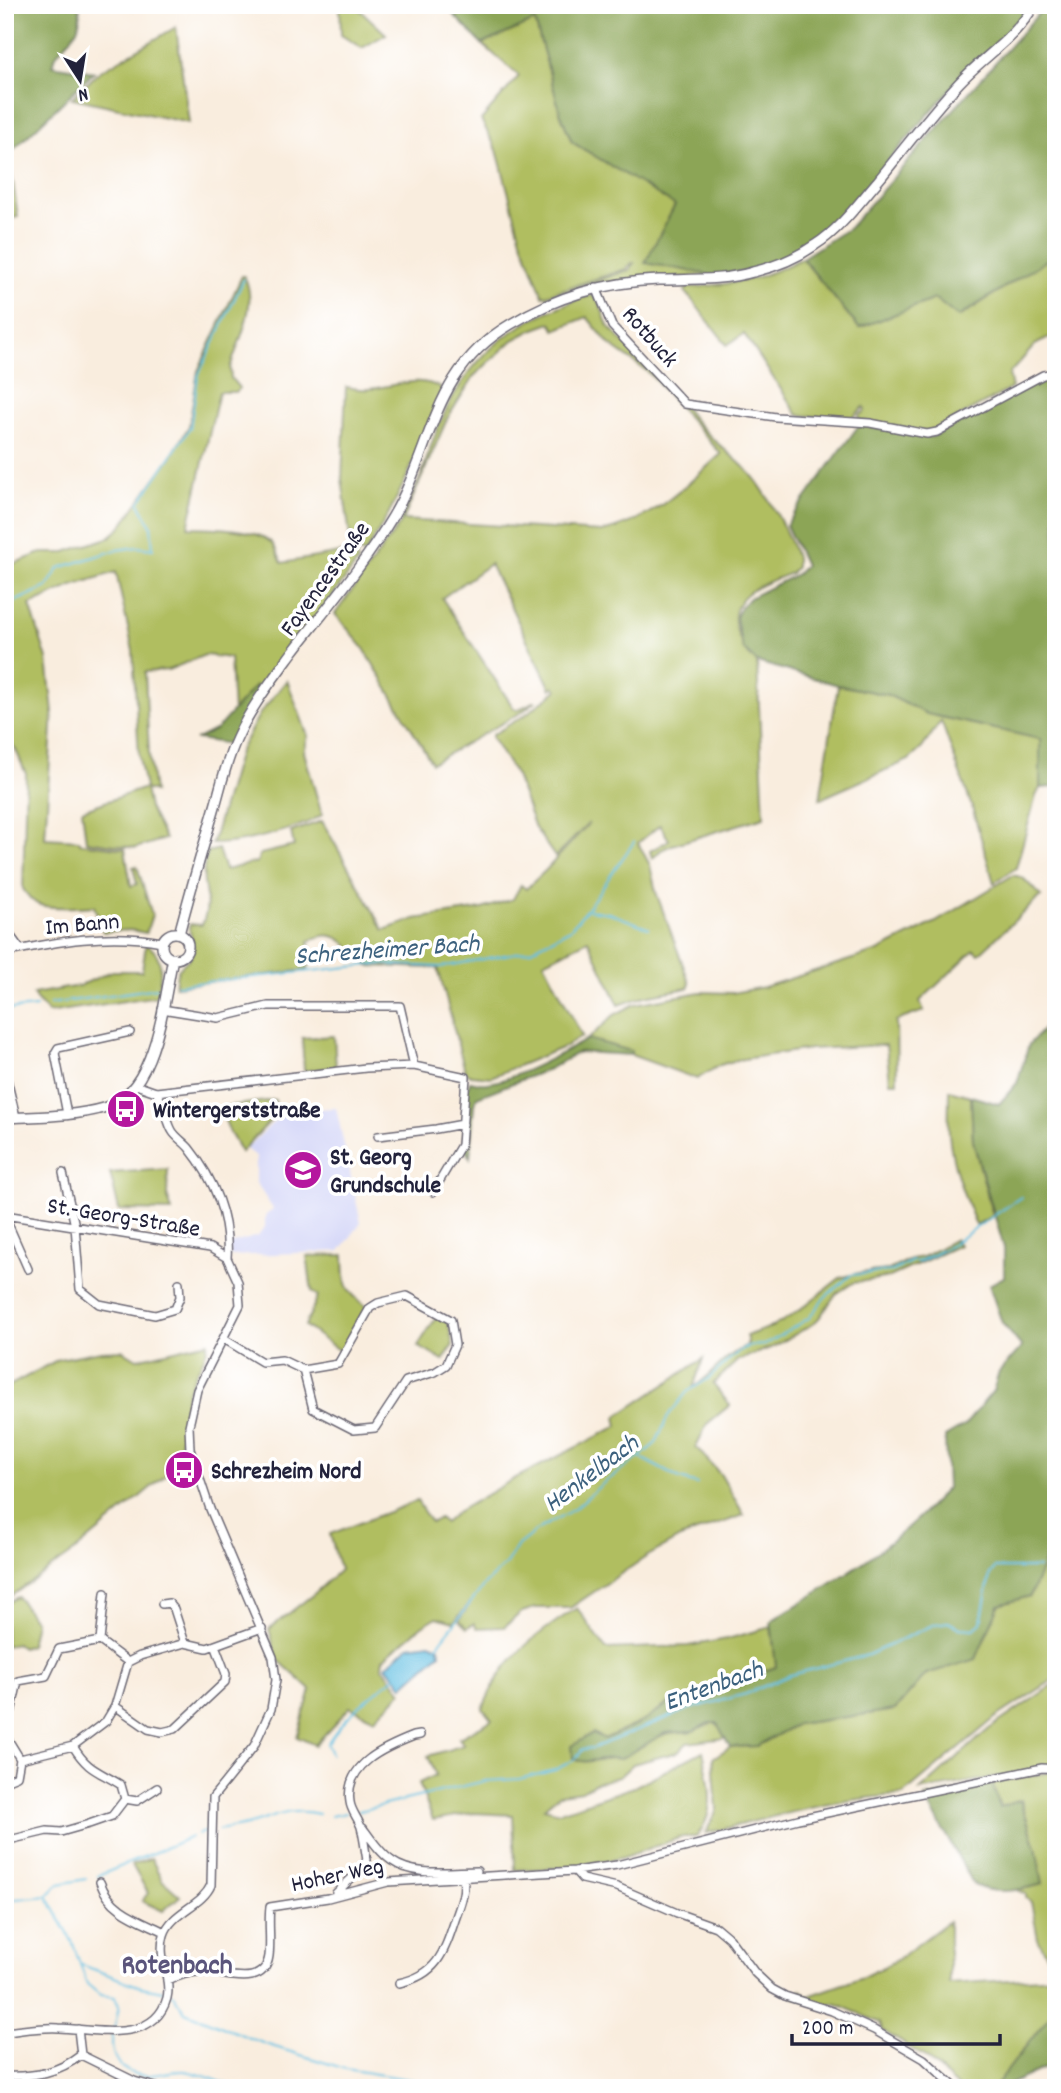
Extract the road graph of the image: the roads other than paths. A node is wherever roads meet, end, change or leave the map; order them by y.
1 (1034, 5) edge
2 (596, 287) junction
3 (1056, 373) edge
4 (5, 928) edge
5 (179, 934) junction
6 (162, 942) junction
7 (20, 949) junction
8 (5, 953) edge
9 (173, 958) junction
10 (162, 1009) junction
11 (130, 1032) dead end
12 (414, 1066) junction
13 (5, 1072) edge
14 (136, 1085) junction
15 (156, 1092) junction
16 (67, 1114) junction
17 (10, 1118) edge
18 (463, 1124) junction
19 (378, 1136) dead end
20 (63, 1174) dead end
21 (433, 1192) dead end
22 (5, 1216) edge
23 (75, 1226) junction
24 (227, 1258) junction
25 (28, 1269) dead end
26 (179, 1283) dead end
27 (224, 1339) junction
28 (303, 1370) junction
29 (105, 1593) dead end
30 (162, 1604) dead end
31 (261, 1628) junction
32 (100, 1641) junction
33 (185, 1643) junction
34 (215, 1645) junction
35 (128, 1662) junction
36 (115, 1706) junction
37 (420, 1735) dead end
38 (74, 1746) junction
39 (20, 1759) junction
40 (1056, 1769) edge
41 (5, 1781) edge
42 (157, 1788) dead end
43 (125, 1799) junction
44 (361, 1826) junction
45 (5, 1841) edge
46 (379, 1847) junction
47 (367, 1860) junction
48 (575, 1871) junction
49 (488, 1875) junction
50 (463, 1877) junction
51 (100, 1882) dead end
52 (328, 1898) junction
53 (165, 1932) junction
54 (399, 1983) dead end
55 (168, 1984) junction
56 (78, 2029) junction
57 (5, 2032) edge
58 (81, 2055) junction
59 (5, 2076) edge
60 (159, 2088) edge
61 (956, 2088) edge

1 - 2 street, Fayencestraße
2 - 3 street, Rotbuck
2 - 5 street, Fayencestraße
4 - 7 street
5 - 6 street
5 - 9 street, Fayencestraße
6 - 7 street, Im Bann
6 - 9 street
7 - 8 street, Im Bann
9 - 10 street, Fayencestraße
10 - 12 street
10 - 14 street, Fayencestraße
11 - 16 street
12 - 15 street
12 - 18 street
13 - 17 street
14 - 15 street
14 - 16 street, Fayencestraße
15 - 24 street
16 - 17 street, Fayencestraße
18 - 19 street
18 - 21 street
20 - 23 street
22 - 23 street, St.-Georg-Straße
22 - 25 street, St.-Georg-Straße
23 - 24 street, St.-Georg-Straße
23 - 26 street
24 - 27 street, St.-Georg-Straße
27 - 28 street
27 - 31 street, St.-Georg-Straße
28 - 28 street
29 - 32 street
30 - 33 street
31 - 34 street
31 - 53 street, St.-Georg-Straße
32 - 35 street
32 - 39 street
33 - 34 street
33 - 35 street
34 - 36 street
35 - 36 street
36 - 38 street
37 - 44 street
38 - 39 street
38 - 43 street
39 - 41 street
40 - 48 street, Hoher Weg
42 - 43 street
43 - 45 street
44 - 46 street
44 - 47 street
46 - 47 street
46 - 49 street
47 - 52 street
48 - 49 street, Hoher Weg
48 - 61 street
49 - 50 street, Hoher Weg
50 - 52 street, Hoher Weg
50 - 54 street
51 - 53 street
52 - 55 street, Hoher Weg
53 - 55 street
55 - 56 street
56 - 57 street
56 - 58 street
58 - 59 street
58 - 60 street

